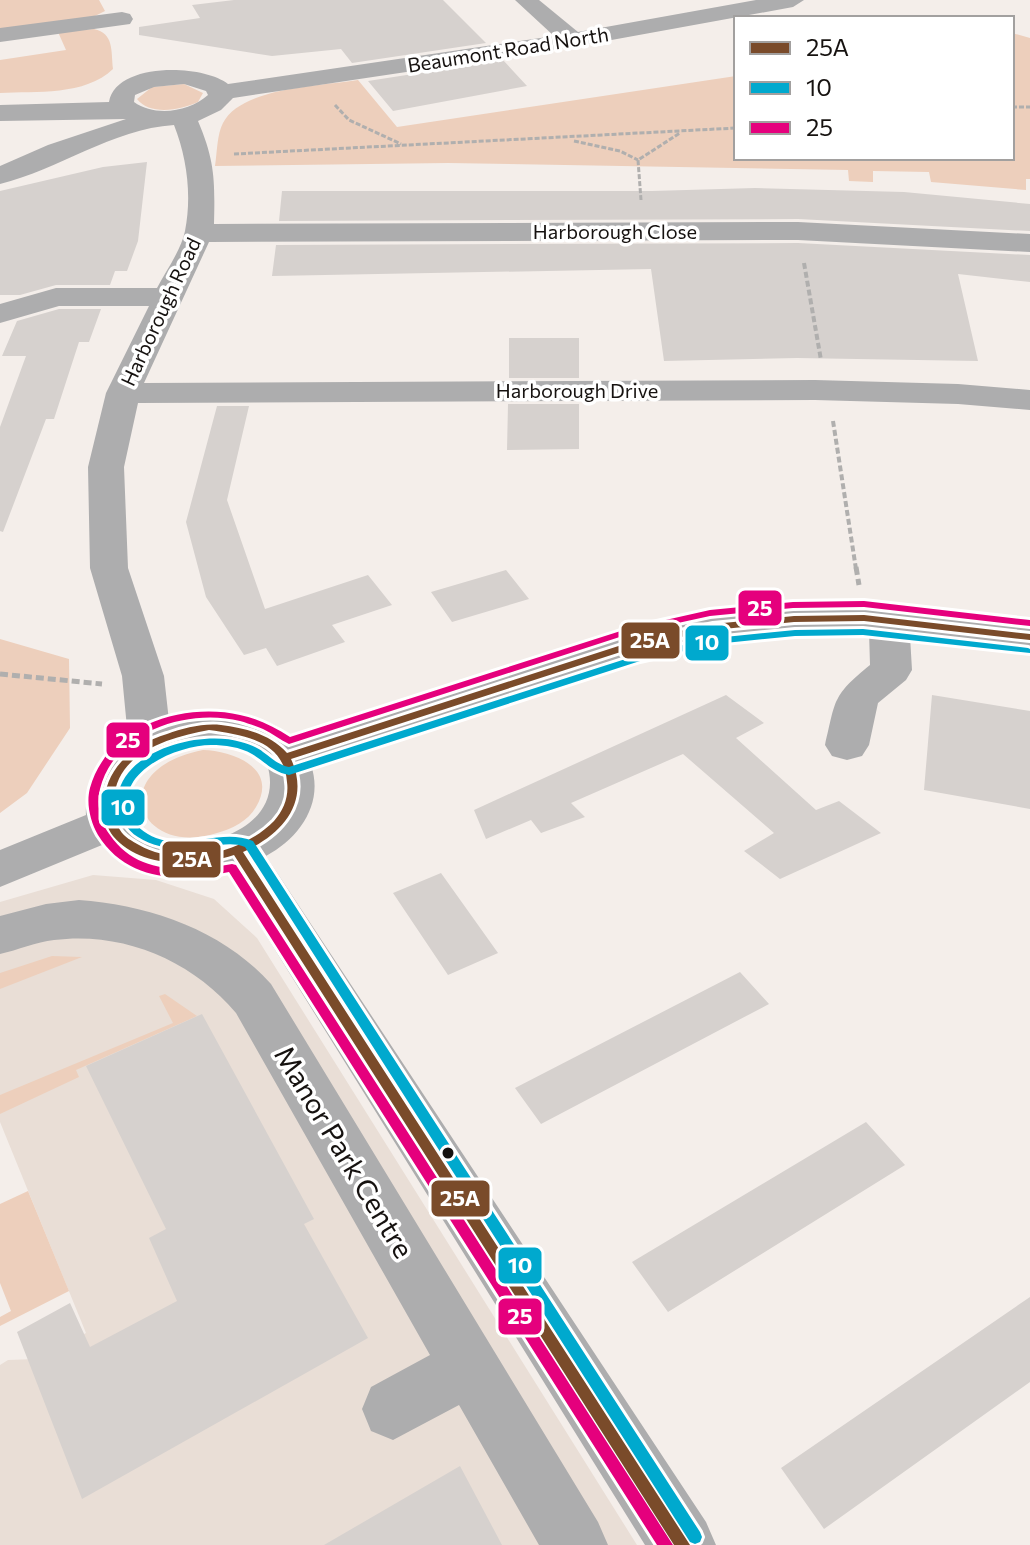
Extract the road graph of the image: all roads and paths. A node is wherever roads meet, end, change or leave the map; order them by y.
1 (526, 0) edge
2 (793, 0) edge
3 (119, 5) edge
4 (0, 35) edge
5 (134, 40) dead end
6 (573, 40) junction
7 (334, 77) junction
8 (221, 92) junction
9 (125, 109) junction
10 (0, 113) edge
11 (170, 116) junction
12 (734, 128) edge
13 (681, 132) junction
14 (563, 139) junction
15 (406, 146) junction
16 (198, 152) junction
17 (638, 160) junction
18 (0, 176) edge
19 (648, 232) junction
20 (199, 233) junction
21 (1030, 243) edge
22 (169, 298) junction
23 (0, 314) edge
24 (123, 393) junction
25 (1030, 400) edge
26 (889, 620) junction
27 (1030, 637) edge
28 (0, 674) edge
29 (143, 676) junction
30 (150, 744) junction
31 (847, 745) dead end
32 (286, 757) junction
33 (111, 823) junction
34 (238, 852) junction
35 (0, 869) edge
36 (0, 935) edge
37 (345, 1018) junction
38 (284, 1049) junction
39 (471, 1365) junction
40 (393, 1409) dead end
41 (676, 1542) edge
42 (575, 1545) edge

1 - 6 street
2 - 6 street, Beaumont Road North
3 - 4 street
3 - 5 street
6 - 7 street, Beaumont Road North
7 - 8 street, Beaumont Road North
7 - 15 path
8 - 9 street, Beaumont Road North
8 - 11 street, Beaumont Road North
9 - 10 street
9 - 11 street
11 - 16 street, Harborough Road
11 - 18 street, Beaumont Road North
12 - 13 path
13 - 14 path
13 - 17 path
14 - 15 path
14 - 17 path
15 - 16 path
16 - 20 street, Harborough Road
17 - 19 path
19 - 20 street, Harborough Close
19 - 21 street, Harborough Close
20 - 22 street, Harborough Road
22 - 23 street
22 - 24 street, Harborough Road
24 - 25 street, Harborough Drive
24 - 29 street, Harborough Road
26 - 27 street
26 - 31 street
26 - 32 street
28 - 29 path
29 - 30 street, Harborough Road
30 - 32 street
30 - 33 street
32 - 34 street
33 - 34 street
33 - 35 street
34 - 37 street
36 - 38 street, Manor Park Centre
37 - 38 street
37 - 41 street
38 - 39 street, Manor Park Centre
39 - 40 street
39 - 42 street, Manor Park Centre

